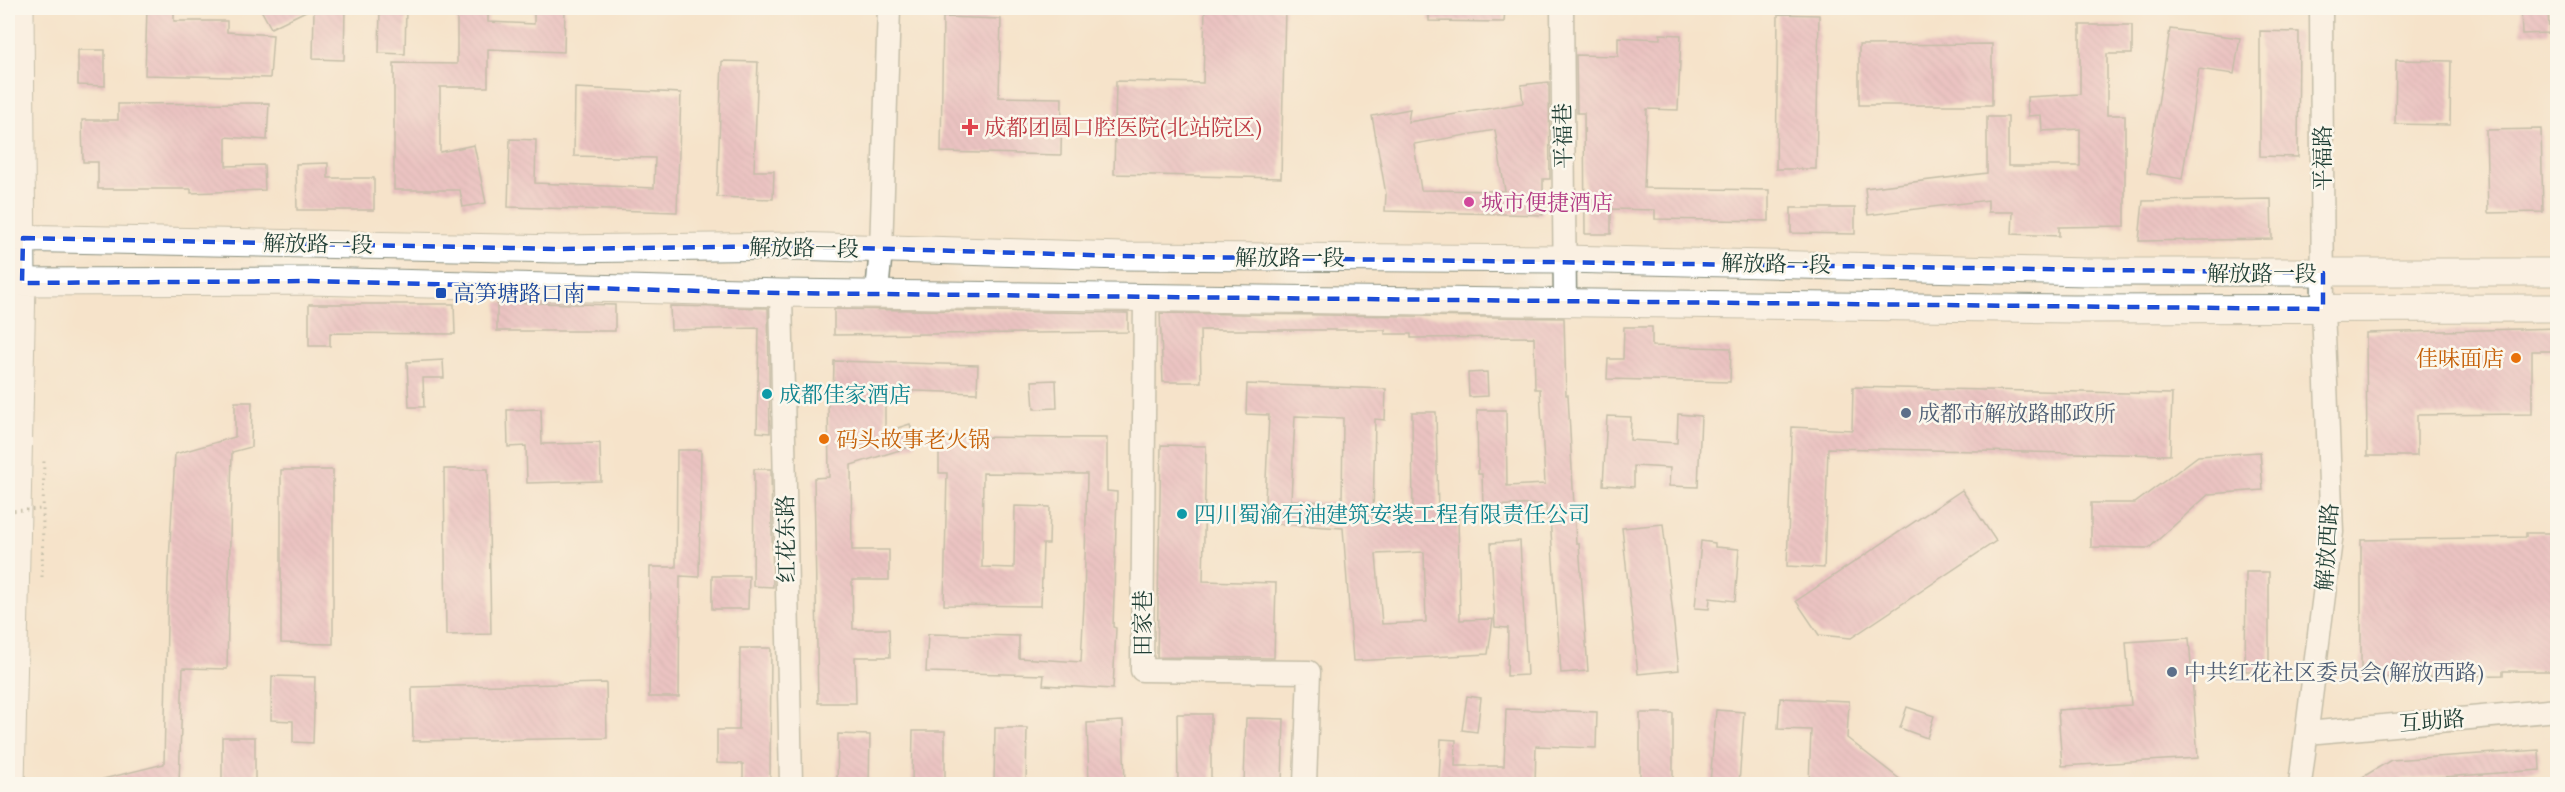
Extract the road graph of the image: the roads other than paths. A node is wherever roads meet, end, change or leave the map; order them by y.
1 (20, 8) edge
2 (889, 8) edge
3 (1562, 8) edge
4 (2321, 8) edge
5 (15, 238) edge
6 (881, 250) junction
7 (1564, 259) junction
8 (2558, 272) edge
9 (2323, 273) junction
10 (15, 282) edge
11 (781, 292) junction
12 (876, 292) junction
13 (1145, 296) junction
14 (1565, 301) junction
15 (2558, 308) edge
16 (2323, 309) junction
17 (2558, 710) edge
18 (2307, 733) junction
19 (11, 784) edge
20 (791, 784) edge
21 (1305, 784) edge
22 (2300, 784) edge

1 - 5 main road
2 - 6 street
3 - 7 street, 平福巷
4 - 9 street, 平福路
5 - 6 main road, 解放路一段
5 - 10 main road
6 - 7 main road, 解放路一段
6 - 12 street
7 - 9 main road, 解放路一段
7 - 14 street, 平福巷
8 - 9 main road, 解放路一段
9 - 16 street, 平福路
10 - 11 main road, 解放路一段
10 - 19 main road
11 - 12 main road, 解放路一段
11 - 20 street, 红花东路
12 - 13 main road, 解放路一段
13 - 14 main road, 解放路一段
13 - 21 street, 田家巷
14 - 16 main road, 解放路一段
15 - 16 main road, 解放路一段
16 - 18 street, 解放西路
17 - 18 street, 互助路
18 - 22 street, 解放西路

